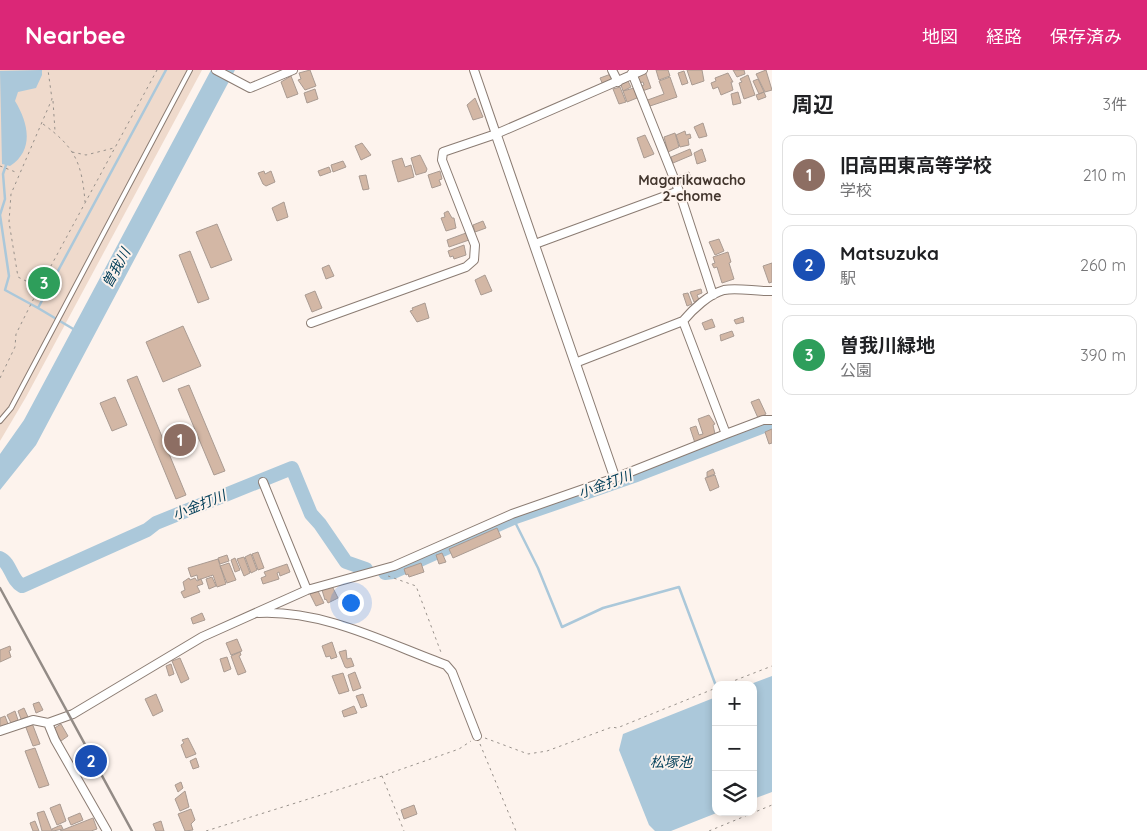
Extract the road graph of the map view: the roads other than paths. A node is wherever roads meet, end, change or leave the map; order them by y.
1 (190, 70) edge
2 (216, 70) edge
3 (293, 70) edge
4 (474, 70) edge
5 (612, 70) edge
6 (643, 70) edge
7 (632, 73) junction
8 (618, 82) junction
9 (496, 134) junction
10 (679, 191) junction
11 (535, 244) junction
12 (772, 291) edge
13 (713, 295) junction
14 (683, 321) junction
15 (311, 323) dead end
16 (575, 363) junction
17 (772, 420) edge
18 (0, 421) edge
19 (726, 434) junction
20 (615, 478) junction
21 (264, 482) dead end
22 (307, 590) junction
23 (254, 613) junction
24 (48, 723) junction
25 (0, 730) edge
26 (477, 736) road end
27 (107, 831) edge

1 - 18 lane
2 - 3 street
4 - 9 street
5 - 8 street
6 - 7 street
7 - 8 street
7 - 10 street
8 - 9 street
9 - 11 street
9 - 15 street
10 - 11 street
10 - 13 street
11 - 16 street
12 - 13 street
13 - 14 street
14 - 16 street
14 - 19 street
16 - 20 street
17 - 19 street
19 - 20 street
20 - 22 street
21 - 22 street
22 - 23 street
23 - 24 street
23 - 26 street
24 - 25 street
24 - 27 street

